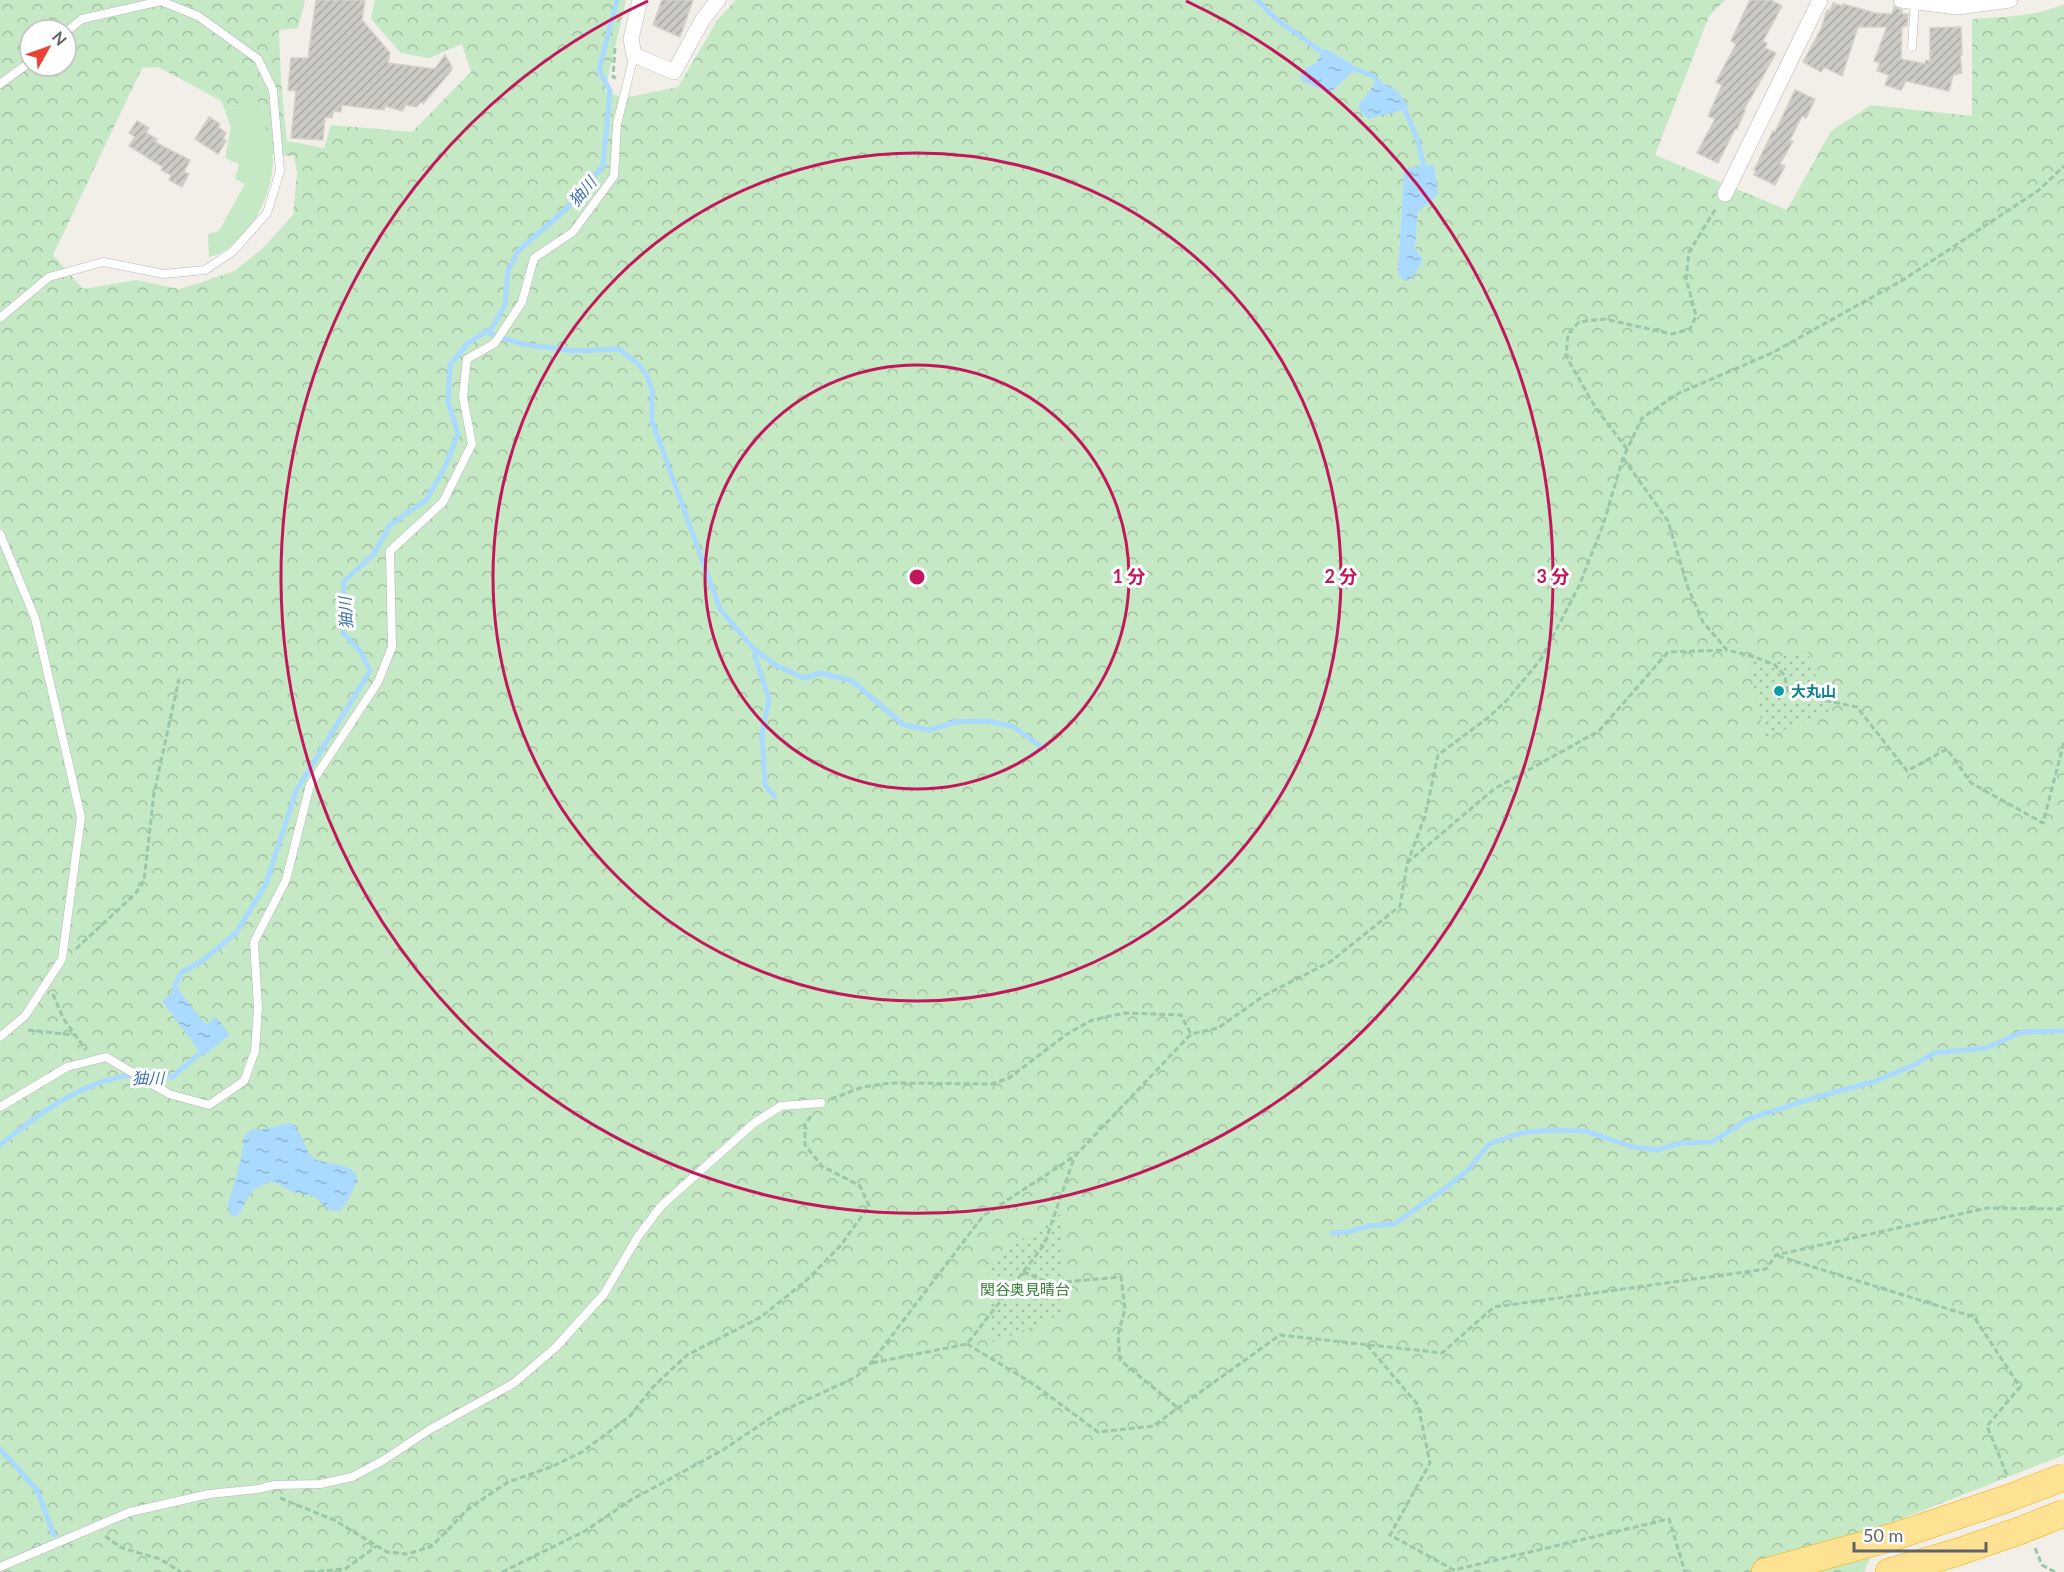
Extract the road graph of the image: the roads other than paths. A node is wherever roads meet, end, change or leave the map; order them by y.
1 (640, 0) edge
2 (718, 0) edge
3 (1820, 0) edge
4 (2010, 0) edge
5 (1908, 1) edge
6 (78, 22) edge
7 (1912, 47) dead end
8 (634, 55) junction
9 (18, 71) edge
10 (0, 84) edge
11 (1725, 194) road end
12 (0, 318) edge
13 (0, 534) edge
14 (0, 1037) edge
15 (821, 1103) road end
16 (0, 1107) edge
17 (2064, 1477) edge
18 (2064, 1513) edge
19 (0, 1567) edge
20 (1765, 1572) edge
21 (1889, 1572) edge

1 - 8 street
2 - 8 street
3 - 11 street
4 - 5 street
5 - 7 lane
6 - 12 lane
8 - 16 lane
9 - 10 lane
13 - 14 lane
15 - 19 lane
17 - 20 highway, bridge
18 - 21 highway, bridge

